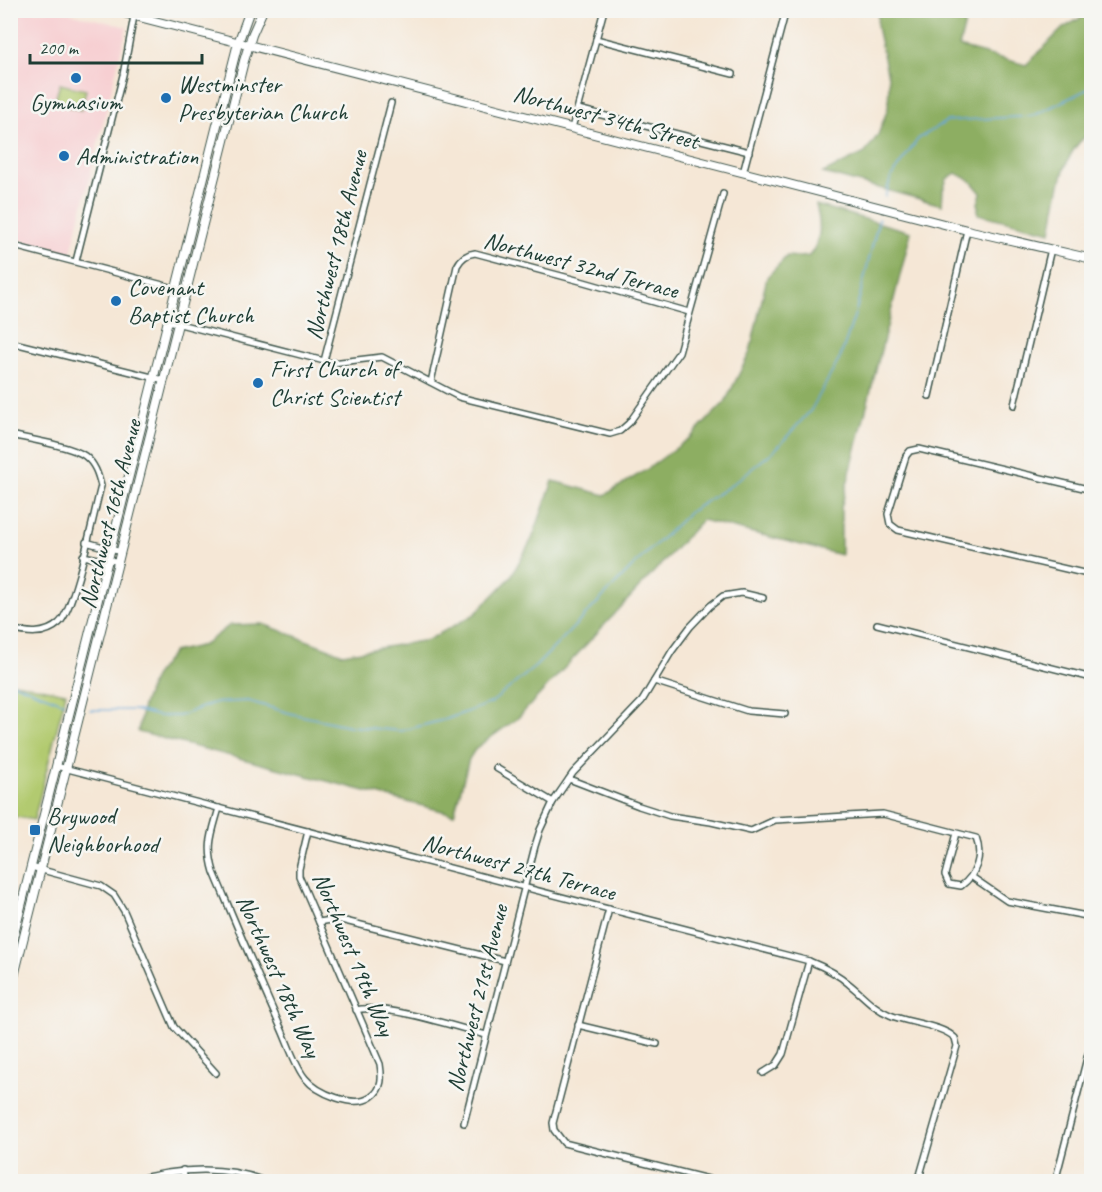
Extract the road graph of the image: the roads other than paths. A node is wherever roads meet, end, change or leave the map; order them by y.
1 (112, 10) edge
2 (250, 10) edge
3 (263, 10) edge
4 (604, 10) edge
5 (786, 10) edge
6 (134, 16) junction
7 (596, 39) junction
8 (238, 43) junction
9 (248, 45) junction
10 (733, 74) dead end
11 (391, 103) dead end
12 (578, 109) junction
13 (572, 128) junction
14 (749, 152) junction
15 (205, 172) junction
16 (743, 173) junction
17 (215, 174) junction
18 (723, 194) dead end
19 (968, 230) junction
20 (10, 245) edge
21 (1051, 249) junction
22 (1091, 256) edge
23 (76, 261) junction
24 (176, 288) junction
25 (186, 291) junction
26 (689, 312) junction
27 (168, 321) junction
28 (178, 324) junction
29 (10, 342) edge
30 (324, 361) junction
31 (154, 378) junction
32 (164, 380) junction
33 (431, 382) junction
34 (929, 396) dead end
35 (1014, 405) dead end
36 (1092, 409) edge
37 (1088, 423) dead end
38 (10, 435) edge
39 (1092, 489) edge
40 (86, 542) junction
41 (111, 549) junction
42 (121, 552) junction
43 (83, 556) junction
44 (108, 561) junction
45 (119, 561) junction
46 (1092, 575) edge
47 (763, 598) dead end
48 (877, 624) dead end
49 (10, 628) edge
50 (83, 660) junction
51 (93, 663) junction
52 (1092, 678) edge
53 (654, 681) junction
54 (785, 714) dead end
55 (56, 766) junction
56 (66, 768) junction
57 (496, 768) dead end
58 (569, 779) junction
59 (553, 802) junction
60 (219, 808) junction
61 (308, 831) junction
62 (956, 833) junction
63 (31, 867) junction
64 (41, 869) junction
65 (972, 877) junction
66 (524, 887) junction
67 (609, 909) junction
68 (1092, 917) edge
69 (319, 922) junction
70 (10, 950) edge
71 (505, 961) junction
72 (809, 961) junction
73 (14, 962) edge
74 (10, 992) edge
75 (357, 1010) junction
76 (578, 1025) junction
77 (486, 1035) junction
78 (657, 1044) dead end
79 (1092, 1049) edge
80 (216, 1073) dead end
81 (763, 1073) dead end
82 (378, 1091) joint
83 (464, 1123) dead end
84 (183, 1170) junction
85 (708, 1179) dead end
86 (128, 1182) edge
87 (185, 1182) edge
88 (267, 1182) edge
89 (918, 1182) edge
90 (1055, 1182) edge

1 - 6 main road, Northwest 34th Street
2 - 8 main road, Northwest 16th Avenue
3 - 9 main road, Northwest 16th Avenue
4 - 7 street
5 - 14 street
6 - 8 main road, Northwest 34th Street
6 - 23 street
7 - 10 street
7 - 12 street
8 - 9 main road, Northwest 34th Street
8 - 15 main road, Northwest 16th Avenue
9 - 13 main road, Northwest 34th Street
9 - 17 main road, Northwest 16th Avenue
11 - 30 street, Northwest 18th Avenue
12 - 13 street
12 - 14 street
13 - 16 main road, Northwest 34th Street
14 - 16 street
15 - 17 main road
15 - 24 main road, Northwest 16th Avenue
16 - 19 main road, Northwest 34th Street
17 - 25 main road, Northwest 16th Avenue
18 - 26 street
19 - 21 main road, Northwest 34th Street
19 - 34 street
20 - 23 street
21 - 22 main road, Northwest 34th Street
21 - 35 street
23 - 24 street
24 - 25 street
24 - 27 main road, Northwest 16th Avenue
25 - 28 main road, Northwest 16th Avenue
26 - 33 street
26 - 33 street, Northwest 32nd Terrace
27 - 28 street
27 - 31 main road, Northwest 16th Avenue
28 - 30 street
28 - 32 main road, Northwest 16th Avenue
29 - 31 street
30 - 33 street
31 - 32 street
31 - 41 main road, Northwest 16th Avenue
32 - 42 main road, Northwest 16th Avenue
36 - 37 street
38 - 40 street
39 - 46 street
40 - 41 street
40 - 43 street
41 - 42 street
41 - 44 main road, Northwest 16th Avenue
42 - 45 main road, Northwest 16th Avenue
43 - 44 street
43 - 49 street
44 - 45 street
44 - 50 main road, Northwest 16th Avenue
45 - 51 main road, Northwest 16th Avenue
47 - 53 street, Northwest 21st Avenue
48 - 52 street
50 - 51 main road
50 - 55 main road, Northwest 16th Avenue
51 - 56 main road, Northwest 16th Avenue
53 - 54 street
53 - 58 street, Northwest 21st Avenue
55 - 56 street, Northwest 27th Terrace
55 - 63 main road, Northwest 16th Avenue
56 - 60 street, Northwest 27th Terrace
56 - 64 main road, Northwest 16th Avenue
57 - 59 street
58 - 59 street, Northwest 21st Avenue
58 - 62 street
59 - 66 street, Northwest 21st Avenue
60 - 61 street, Northwest 27th Terrace
60 - 82 street, Northwest 18th Way
61 - 66 street, Northwest 27th Terrace
61 - 69 street, Northwest 19th Way
62 - 65 street
62 - 65 street
63 - 64 street
63 - 70 main road, Northwest 16th Avenue
64 - 73 main road, Northwest 16th Avenue
64 - 80 street
65 - 68 street
66 - 67 street, Northwest 27th Terrace
66 - 71 street, Northwest 21st Avenue
67 - 72 street, Northwest 27th Terrace
67 - 76 street
69 - 71 street
69 - 75 street, Northwest 19th Way
71 - 77 street, Northwest 21st Avenue
72 - 81 street
72 - 89 street, Northwest 27th Terrace
73 - 74 main road, Northwest 16th Avenue
75 - 77 street
75 - 82 street, Northwest 19th Way
76 - 78 street
76 - 85 street
77 - 83 street, Northwest 21st Avenue
79 - 90 street
84 - 86 street
84 - 87 street
84 - 88 street

